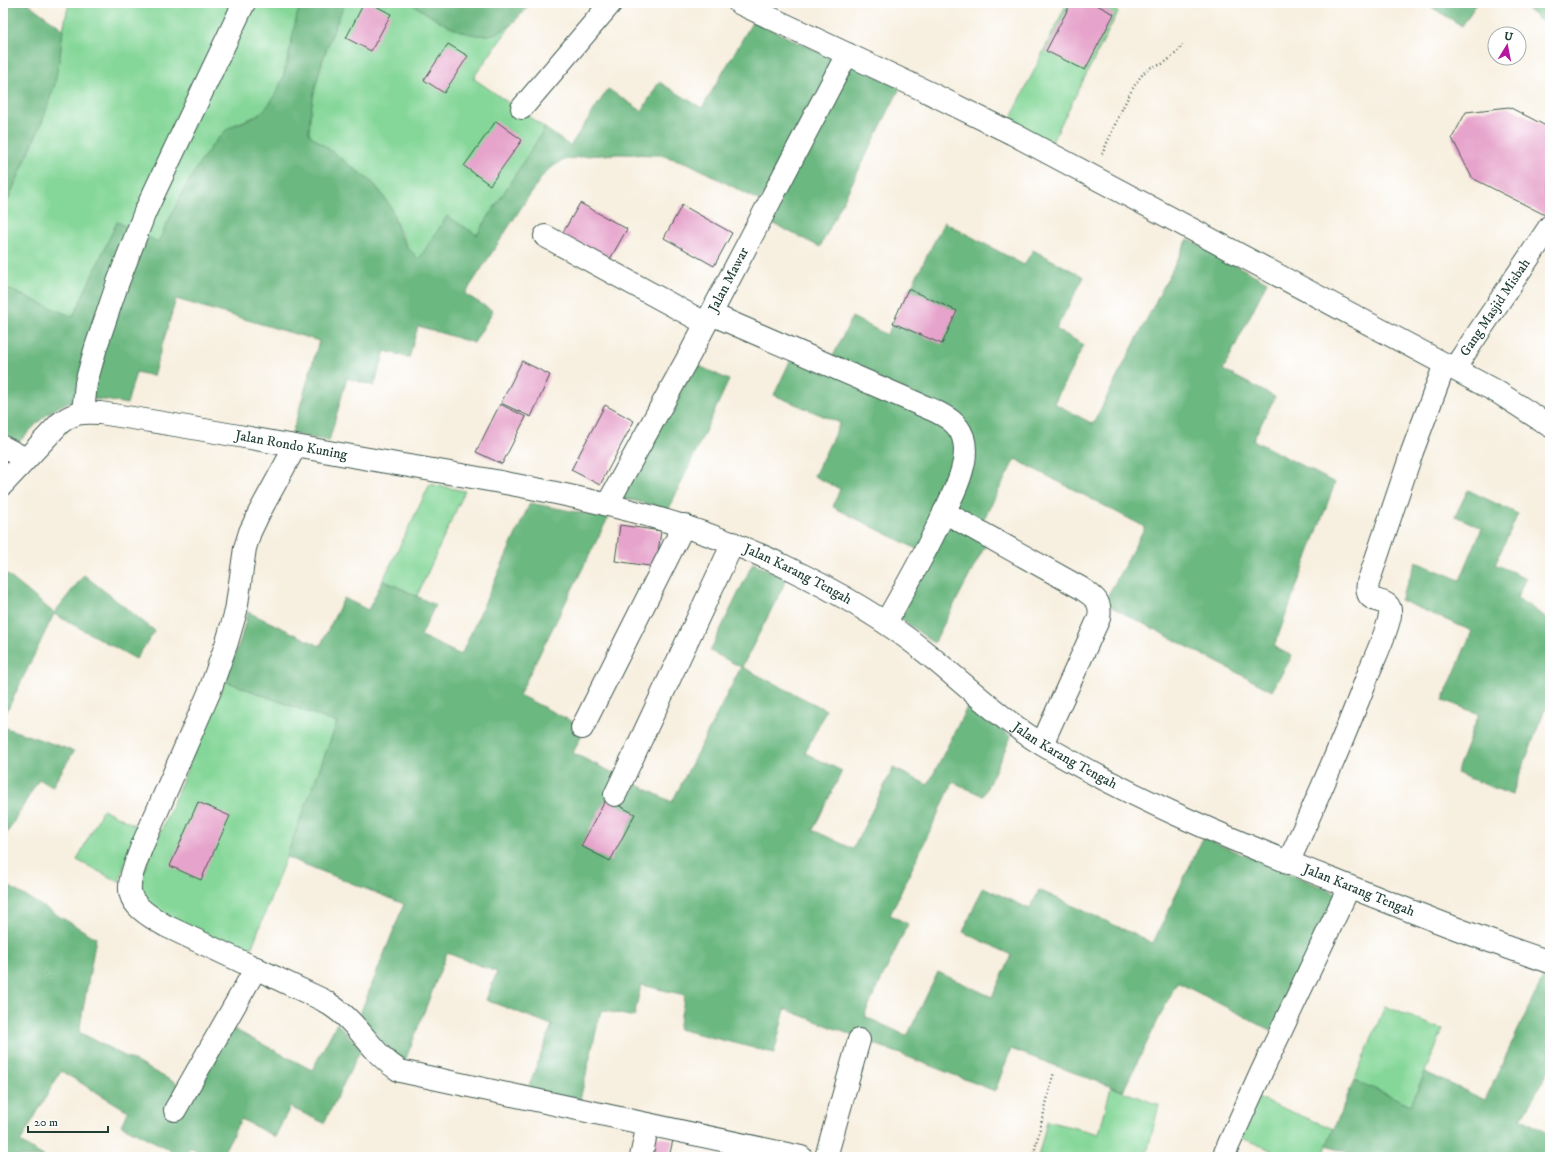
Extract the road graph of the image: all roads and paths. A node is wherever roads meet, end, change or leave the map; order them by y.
1 (244, 3) edge
2 (611, 3) edge
3 (753, 6) edge
4 (1183, 45) dead end
5 (847, 54) junction
6 (522, 108) dead end
7 (1091, 176) junction
8 (1550, 226) edge
9 (545, 236) dead end
10 (708, 318) junction
11 (1450, 367) junction
12 (83, 412) junction
13 (1550, 426) edge
14 (3, 447) edge
15 (296, 447) junction
16 (26, 459) junction
17 (3, 484) edge
18 (607, 505) junction
19 (944, 512) junction
20 (684, 525) junction
21 (733, 543) junction
22 (886, 622) junction
23 (582, 728) dead end
24 (1042, 744) junction
25 (615, 795) dead end
26 (1288, 862) junction
27 (1349, 887) junction
28 (1550, 962) edge
29 (256, 968) junction
30 (859, 1040) dead end
31 (1054, 1072) dead end
32 (175, 1110) dead end
33 (648, 1124) junction
34 (641, 1157) edge
35 (801, 1157) edge
36 (826, 1157) edge
37 (1033, 1157) edge
38 (1223, 1157) edge

1 - 12 street
2 - 6 street
3 - 5 street
4 - 7 path
5 - 7 street
5 - 10 street, Jalan Mawar
7 - 11 street
8 - 11 street, Gang Masjid Misbah
9 - 10 street
10 - 18 street, Jalan Mawar
10 - 19 street
11 - 13 street
11 - 26 street, Gang Masjid Misbah
12 - 15 street, Jalan Rondo Kuning
12 - 16 street, Jalan Rondo Kuning
14 - 16 street
15 - 18 street, Jalan Rondo Kuning
15 - 29 street
16 - 17 street, Jalan Rondo Kuning
18 - 20 street, Jalan Karang Tengah
19 - 22 street
19 - 24 street
20 - 21 street, Jalan Karang Tengah
20 - 23 street
21 - 22 street, Jalan Karang Tengah
21 - 25 street
22 - 24 street, Jalan Karang Tengah
24 - 26 street, Jalan Karang Tengah
26 - 27 street, Jalan Karang Tengah
27 - 28 street, Jalan Karang Tengah
27 - 38 street
29 - 32 street
29 - 33 street
30 - 36 street
31 - 37 path
33 - 34 street
33 - 35 street

